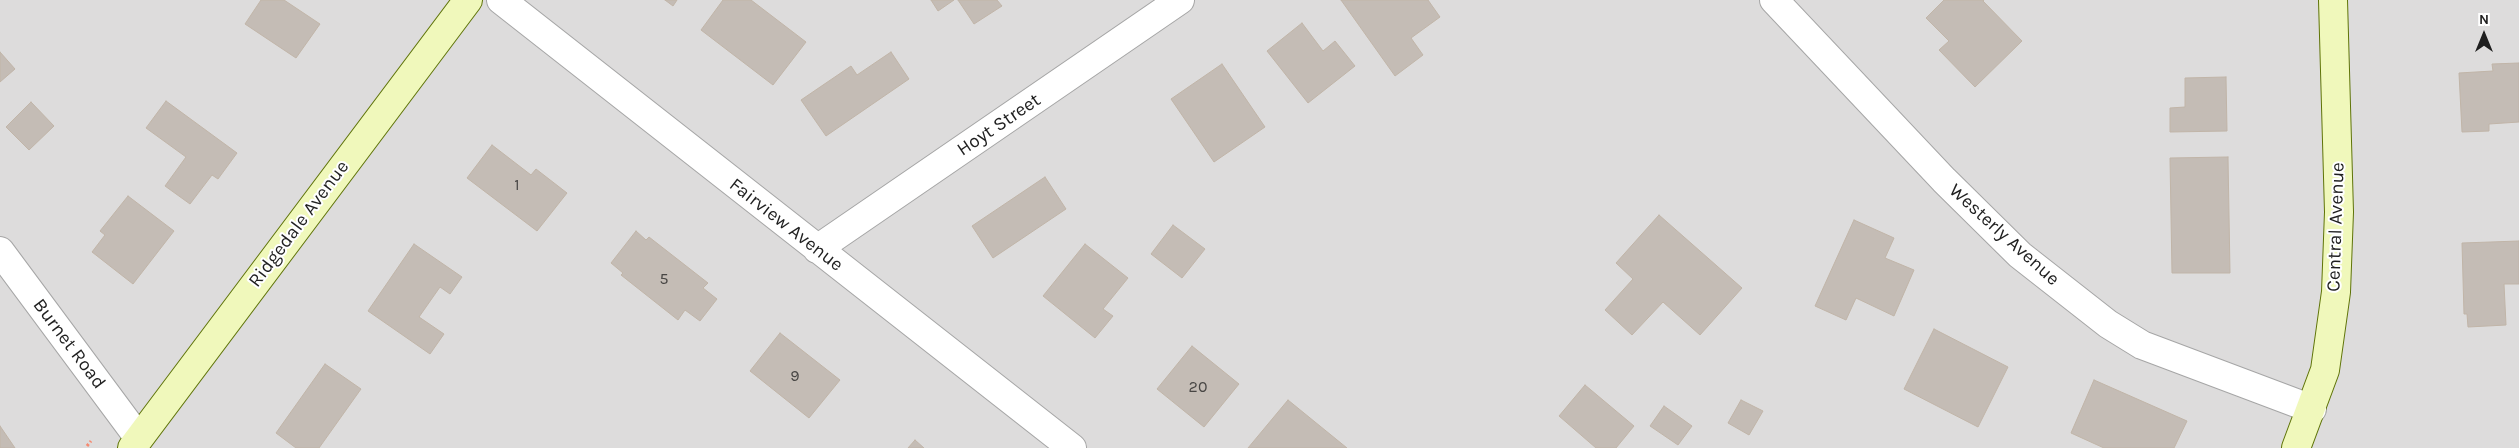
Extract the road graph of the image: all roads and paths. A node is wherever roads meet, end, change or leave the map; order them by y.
1 (468, 0) edge
2 (500, 0) edge
3 (1180, 0) edge
4 (1774, 0) edge
5 (2333, 0) edge
6 (817, 250) junction
7 (0, 251) edge
8 (2312, 410) junction
9 (91, 441) dead end
10 (135, 443) edge
11 (87, 446) dead end
12 (1072, 448) edge
13 (2296, 448) edge

1 - 10 street, Ridgedale Avenue
2 - 6 street, Fairview Avenue
3 - 6 street, Hoyt Street
4 - 8 street, Westerly Avenue
5 - 8 street, Central Avenue
6 - 12 street, Fairview Avenue
7 - 10 street, Burnet Road
8 - 13 street, Central Avenue
9 - 11 path

